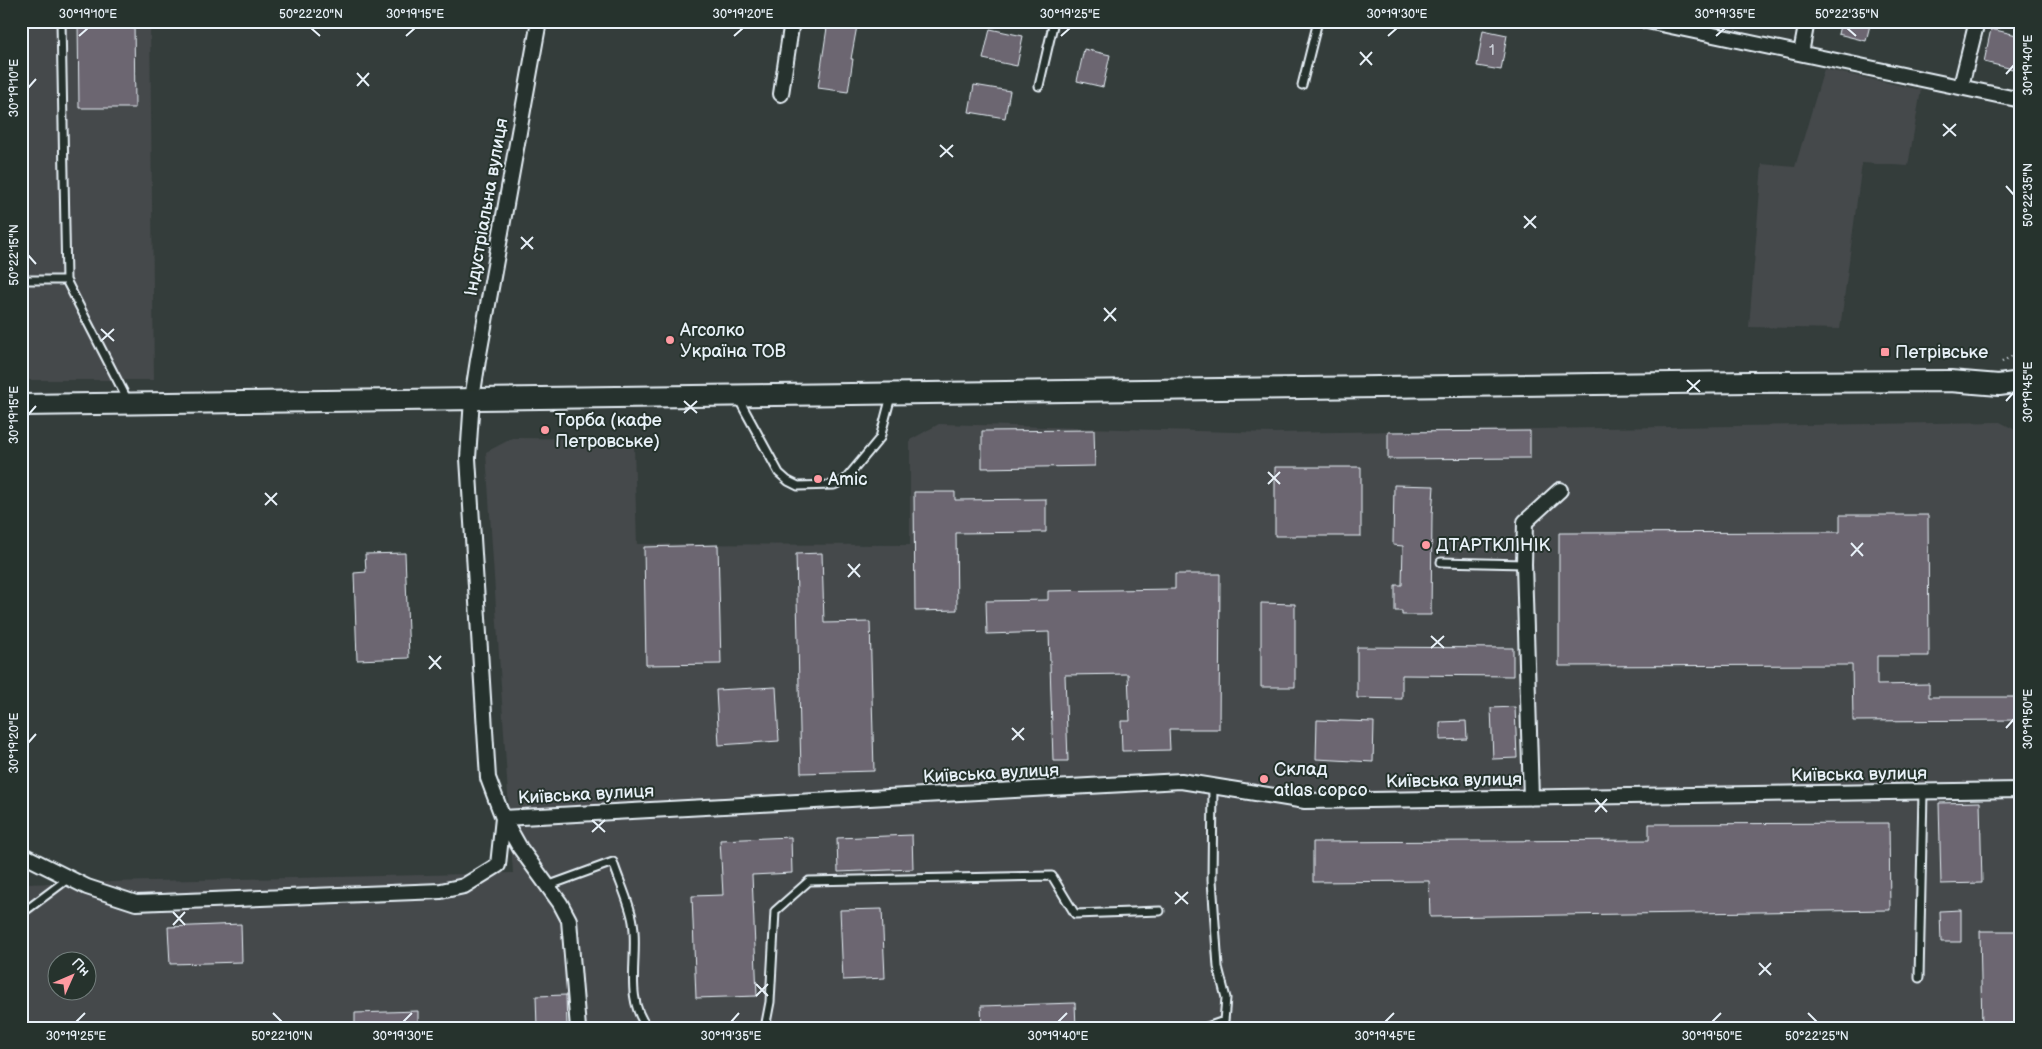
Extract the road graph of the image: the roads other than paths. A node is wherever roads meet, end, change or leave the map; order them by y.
1 (61, 21) edge
2 (539, 21) edge
3 (792, 21) edge
4 (1054, 21) edge
5 (1318, 21) edge
6 (1647, 21) edge
7 (1807, 21) edge
8 (1977, 21) edge
9 (1801, 53) junction
10 (1302, 85) dead end
11 (1039, 86) dead end
12 (1961, 86) junction
13 (780, 94) dead end
14 (2021, 100) edge
15 (21, 280) edge
16 (66, 280) junction
17 (2021, 382) edge
18 (1999, 384) junction
19 (2021, 391) edge
20 (891, 394) junction
21 (737, 396) junction
22 (472, 399) junction
23 (129, 404) junction
24 (21, 405) edge
25 (1560, 490) dead end
26 (1441, 562) dead end
27 (1524, 564) junction
28 (1213, 786) junction
29 (2021, 790) edge
30 (1924, 792) junction
31 (1531, 798) junction
32 (503, 818) junction
33 (21, 854) edge
34 (69, 878) junction
35 (546, 887) junction
36 (1160, 911) dead end
37 (21, 914) edge
38 (1918, 978) dead end
39 (578, 1028) edge
40 (648, 1028) edge
41 (765, 1028) edge
42 (1204, 1028) edge

1 - 16 lane
2 - 22 street, Індустріальна вулиця
3 - 13 street
4 - 11 lane
5 - 10 lane
6 - 9 street
7 - 9 street
8 - 12 street
9 - 12 street
12 - 14 street
15 - 16 lane
16 - 23 lane
17 - 18 main road
18 - 19 main road
18 - 20 main road
20 - 21 main road
20 - 21 lane
21 - 22 main road
22 - 23 main road
22 - 32 street, Індустріальна вулиця
23 - 24 main road
25 - 27 street
26 - 27 lane
27 - 31 street
28 - 31 street, Київська вулиця
28 - 32 street, Київська вулиця
28 - 42 lane
29 - 30 street, Київська вулиця
30 - 31 street, Київська вулиця
30 - 38 lane
32 - 34 street, Київська вулиця
32 - 35 street, Індустріальна вулиця
33 - 34 street, Київська вулиця
34 - 37 lane
35 - 39 street, Індустріальна вулиця
35 - 40 lane
36 - 41 lane

